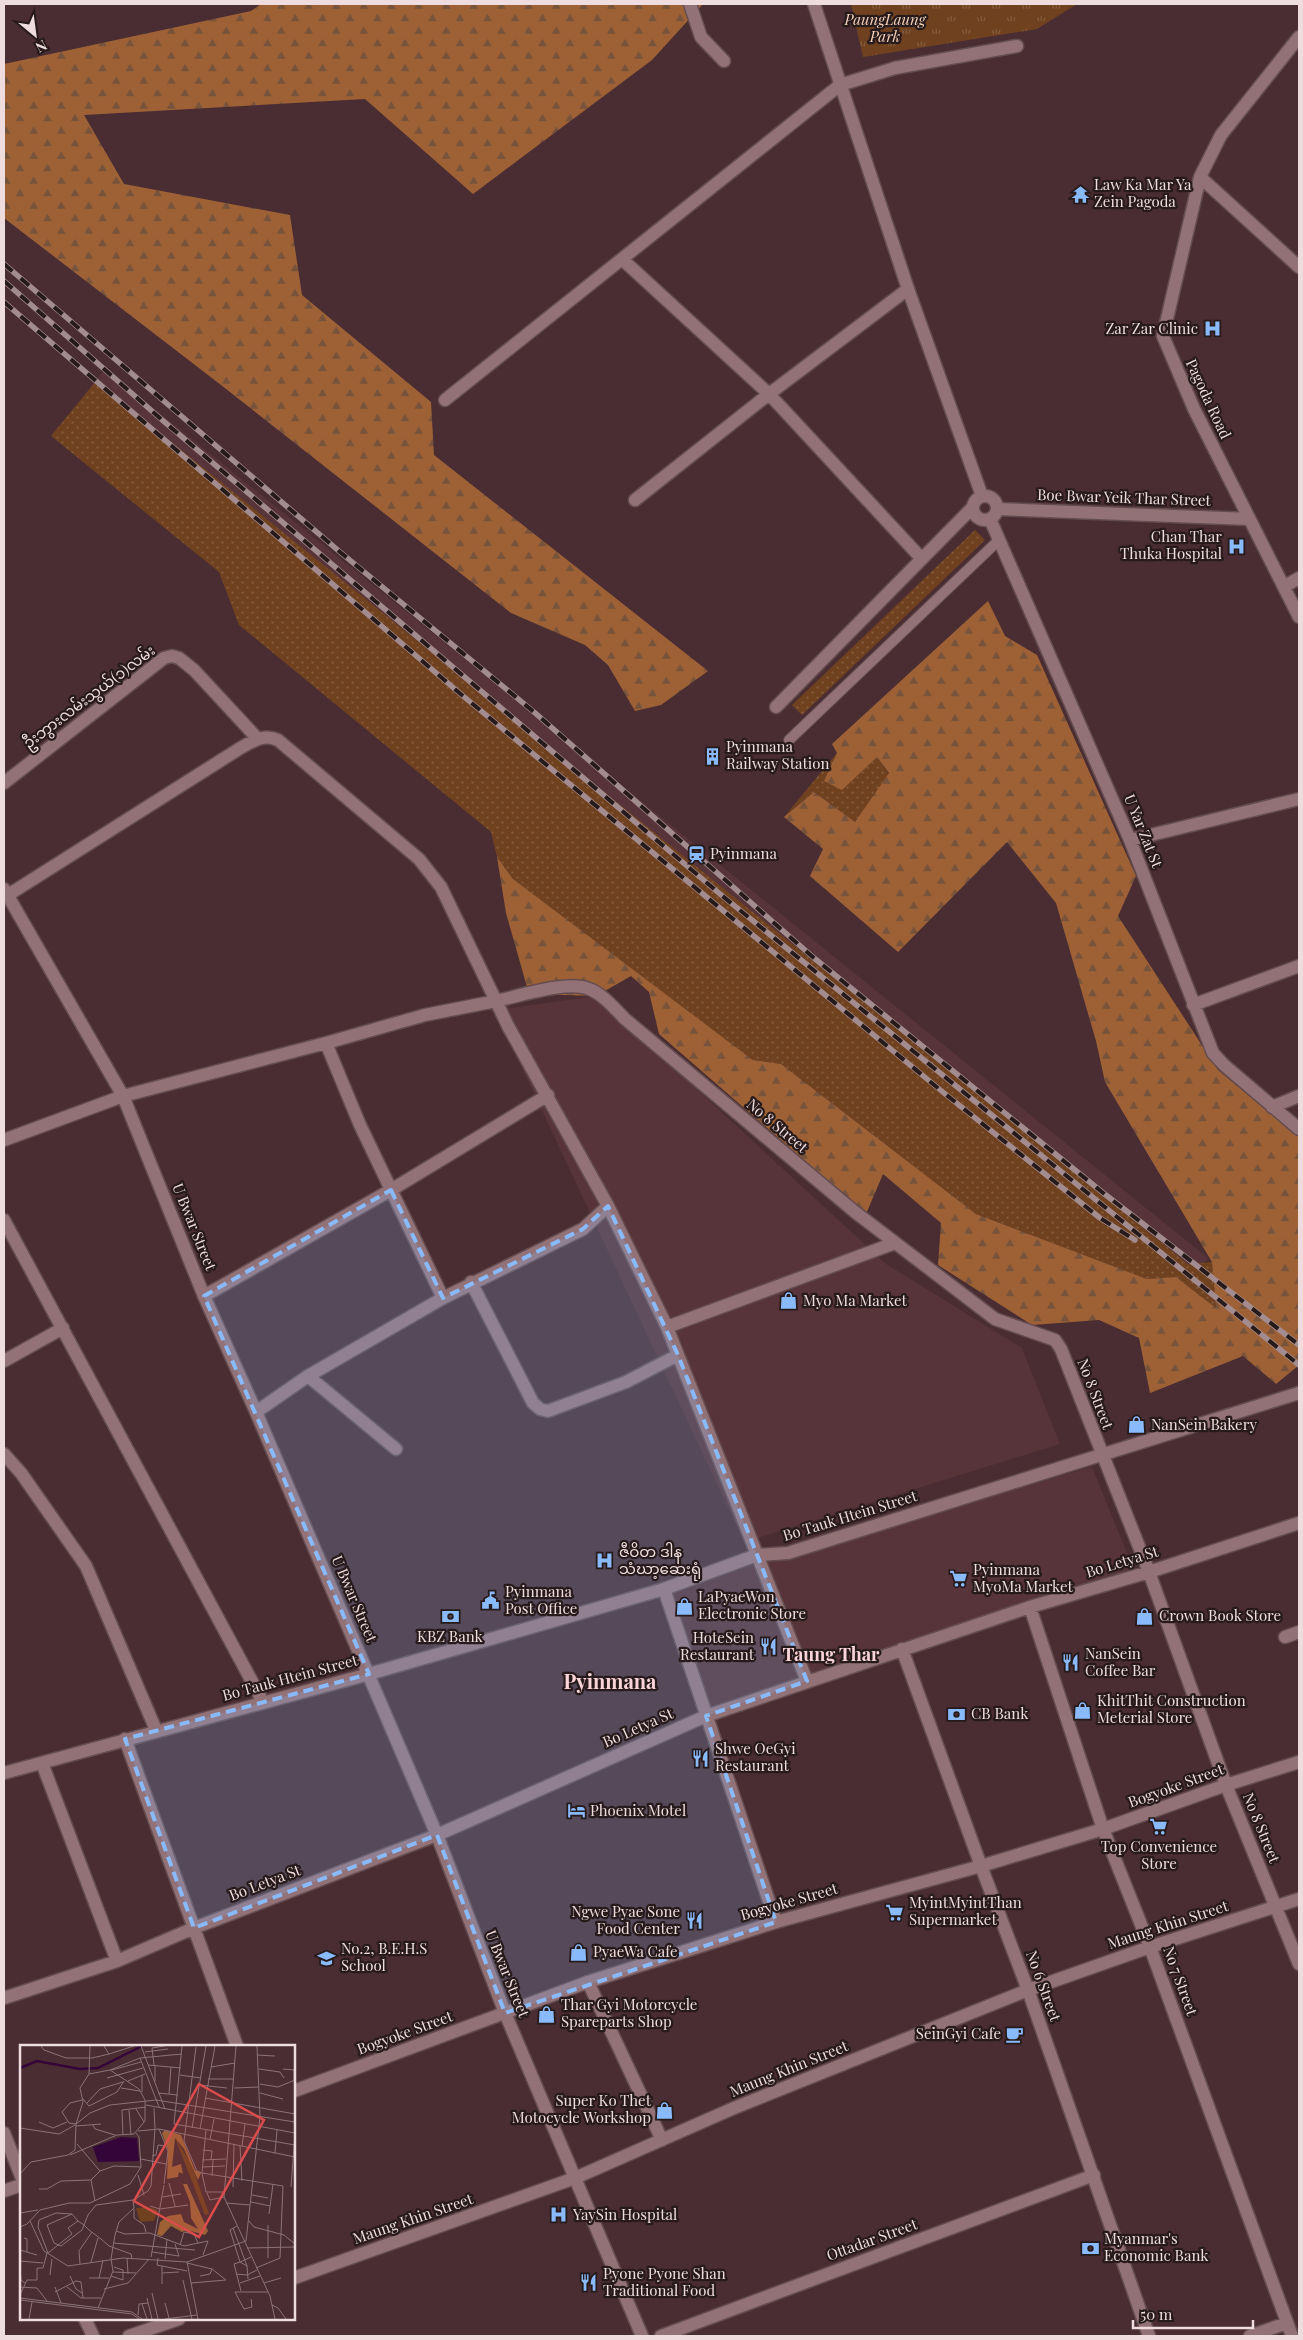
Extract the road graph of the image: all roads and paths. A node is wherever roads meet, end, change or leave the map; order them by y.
1 (690, 4) edge
2 (814, 4) edge
3 (1299, 37) edge
4 (1017, 46) dead end
5 (724, 61) dead end
6 (840, 85) junction
7 (1200, 177) junction
8 (623, 260) junction
9 (1299, 267) edge
10 (908, 289) junction
11 (769, 394) junction
12 (445, 400) dead end
13 (982, 496) junction
14 (635, 500) dead end
15 (972, 508) junction
16 (994, 514) junction
17 (1249, 519) junction
18 (999, 540) junction
19 (922, 559) junction
20 (1299, 578) edge
21 (1284, 586) junction
22 (1299, 617) edge
23 (776, 707) dead end
24 (257, 738) junction
25 (789, 740) dead end
26 (4, 783) edge
27 (1299, 799) edge
28 (1130, 840) junction
29 (6, 892) edge
30 (1299, 966) edge
31 (496, 1001) junction
32 (1193, 1005) junction
33 (326, 1043) junction
34 (548, 1095) junction
35 (123, 1096) junction
36 (1299, 1096) edge
37 (1272, 1107) junction
38 (1299, 1129) edge
39 (4, 1140) edge
40 (391, 1190) junction
41 (608, 1206) junction
42 (4, 1220) edge
43 (895, 1243) junction
44 (471, 1282) junction
45 (204, 1296) junction
46 (443, 1298) junction
47 (667, 1327) junction
48 (63, 1328) junction
49 (678, 1355) junction
50 (4, 1362) edge
51 (308, 1376) junction
52 (1299, 1393) edge
53 (256, 1412) junction
54 (396, 1449) dead end
55 (4, 1454) edge
56 (1102, 1456) junction
57 (1299, 1523) edge
58 (756, 1555) junction
59 (1149, 1572) junction
60 (664, 1589) junction
61 (1030, 1607) junction
62 (1299, 1632) edge
63 (1285, 1637) dead end
64 (902, 1649) junction
65 (369, 1674) junction
66 (807, 1681) junction
67 (263, 1702) junction
68 (706, 1716) junction
69 (156, 1730) junction
70 (125, 1739) junction
71 (1299, 1762) edge
72 (42, 1763) junction
73 (4, 1773) edge
74 (1226, 1785) junction
75 (1103, 1829) junction
76 (437, 1835) junction
77 (981, 1866) junction
78 (1299, 1900) edge
79 (1276, 1906) junction
80 (776, 1922) junction
81 (194, 1928) junction
82 (1150, 1947) junction
83 (117, 1961) junction
84 (1299, 1964) edge
85 (588, 1982) junction
86 (1028, 1990) junction
87 (4, 1998) edge
88 (505, 2013) junction
89 (237, 2045) edge
90 (295, 2091) edge
91 (4, 2133) edge
92 (662, 2140) junction
93 (20, 2173) edge
94 (1094, 2175) junction
95 (575, 2178) junction
96 (20, 2185) edge
97 (4, 2191) edge
98 (295, 2278) edge
99 (85, 2320) edge
100 (176, 2320) edge
101 (1288, 2323) junction
102 (93, 2336) edge
103 (129, 2336) edge
104 (642, 2336) edge
105 (661, 2336) edge
106 (1149, 2336) edge
107 (1250, 2336) edge
108 (1292, 2336) edge

1 - 5 street
2 - 6 street
3 - 7 street, Pagoda Road
4 - 6 street
6 - 8 street
6 - 10 street
7 - 9 street
7 - 17 street, Pagoda Road
8 - 11 street
8 - 12 street
10 - 11 street
10 - 13 street
11 - 14 street
11 - 19 street
13 - 15 street
13 - 16 street
15 - 16 street
15 - 19 street
16 - 17 street, Boe Bwar Yeik Thar Street
16 - 18 street, U Yar Zat St
17 - 21 street, Pagoda Road
18 - 25 street
18 - 28 street, U Yar Zat St
19 - 23 street
20 - 21 street
21 - 22 street, Pagoda Road
24 - 26 street, ဦးဘွားလမ်းသွယ်(၁)လမ်း
24 - 29 street
24 - 31 street
27 - 28 street
28 - 32 street, U Yar Zat St
29 - 35 street, U Bwar Street
30 - 32 street
31 - 33 street, No 8 Street
31 - 34 street
31 - 43 street, No 8 Street
32 - 37 street, U Yar Zat St
33 - 35 street, No 8 Street
33 - 40 street
34 - 40 street
34 - 41 street
35 - 39 street, No 8 Street
35 - 45 street, U Bwar Street
36 - 37 street
37 - 38 street, U Yar Zat St
40 - 45 street
40 - 46 street
41 - 44 street
41 - 47 street
42 - 48 street
43 - 47 street
43 - 56 street, No 8 Street
44 - 46 street
44 - 49 street
45 - 53 street, U Bwar Street
46 - 51 street
47 - 49 street
48 - 50 street
48 - 67 street
49 - 58 street
51 - 53 street
51 - 54 street
52 - 56 street, Bo Tauk Htein Street
53 - 65 street, U Bwar Street
55 - 69 street
56 - 58 street, Bo Tauk Htein Street
56 - 59 street, No 8 Street
57 - 59 street, Bo Letya St
58 - 60 street, Bo Tauk Htein Street
58 - 66 street
59 - 61 street, Bo Letya St
59 - 74 street, No 8 Street
60 - 65 street, Bo Tauk Htein Street
60 - 68 street
61 - 64 street, Bo Letya St
61 - 75 street, No 7 Street
62 - 63 street
64 - 66 street, Bo Letya St
64 - 77 street, No 6 Street
65 - 67 street, Bo Tauk Htein Street
65 - 76 street, U Bwar Street
66 - 68 street, Bo Letya St
67 - 69 street, Bo Tauk Htein Street
68 - 76 street, Bo Letya St
68 - 80 street
69 - 70 street, Bo Tauk Htein Street
70 - 72 street, Bo Tauk Htein Street
70 - 81 street
71 - 74 street, Bogyoke Street
72 - 73 street, Bo Tauk Htein Street
72 - 83 street
74 - 75 street, Bogyoke Street
74 - 79 street, No 8 Street
75 - 77 street, Bogyoke Street
75 - 82 street, No 7 Street
76 - 81 street, Bo Letya St
76 - 88 street, U Bwar Street
77 - 80 street, Bogyoke Street
77 - 86 street, No 6 Street
78 - 79 street, Maung Khin Street
79 - 82 street, Maung Khin Street
79 - 84 street, No 8 Street
80 - 85 street, Bogyoke Street
81 - 83 street, Bo Letya St
81 - 89 street
82 - 86 street, Maung Khin Street
82 - 101 street, No 7 Street
83 - 87 street, Bo Letya St
85 - 88 street, Bogyoke Street
85 - 92 street
86 - 92 street, Maung Khin Street
86 - 94 street, No 6 Street
88 - 90 street, Bogyoke Street
88 - 95 street, U Bwar Street
91 - 93 street
92 - 95 street, Maung Khin Street
94 - 105 street, Ottadar Street
94 - 106 street, No 6 Street
95 - 98 street, Maung Khin Street
95 - 104 street, U Bwar Street
96 - 97 street
99 - 102 street
100 - 103 street
101 - 107 street
101 - 108 street, No 7 Street

